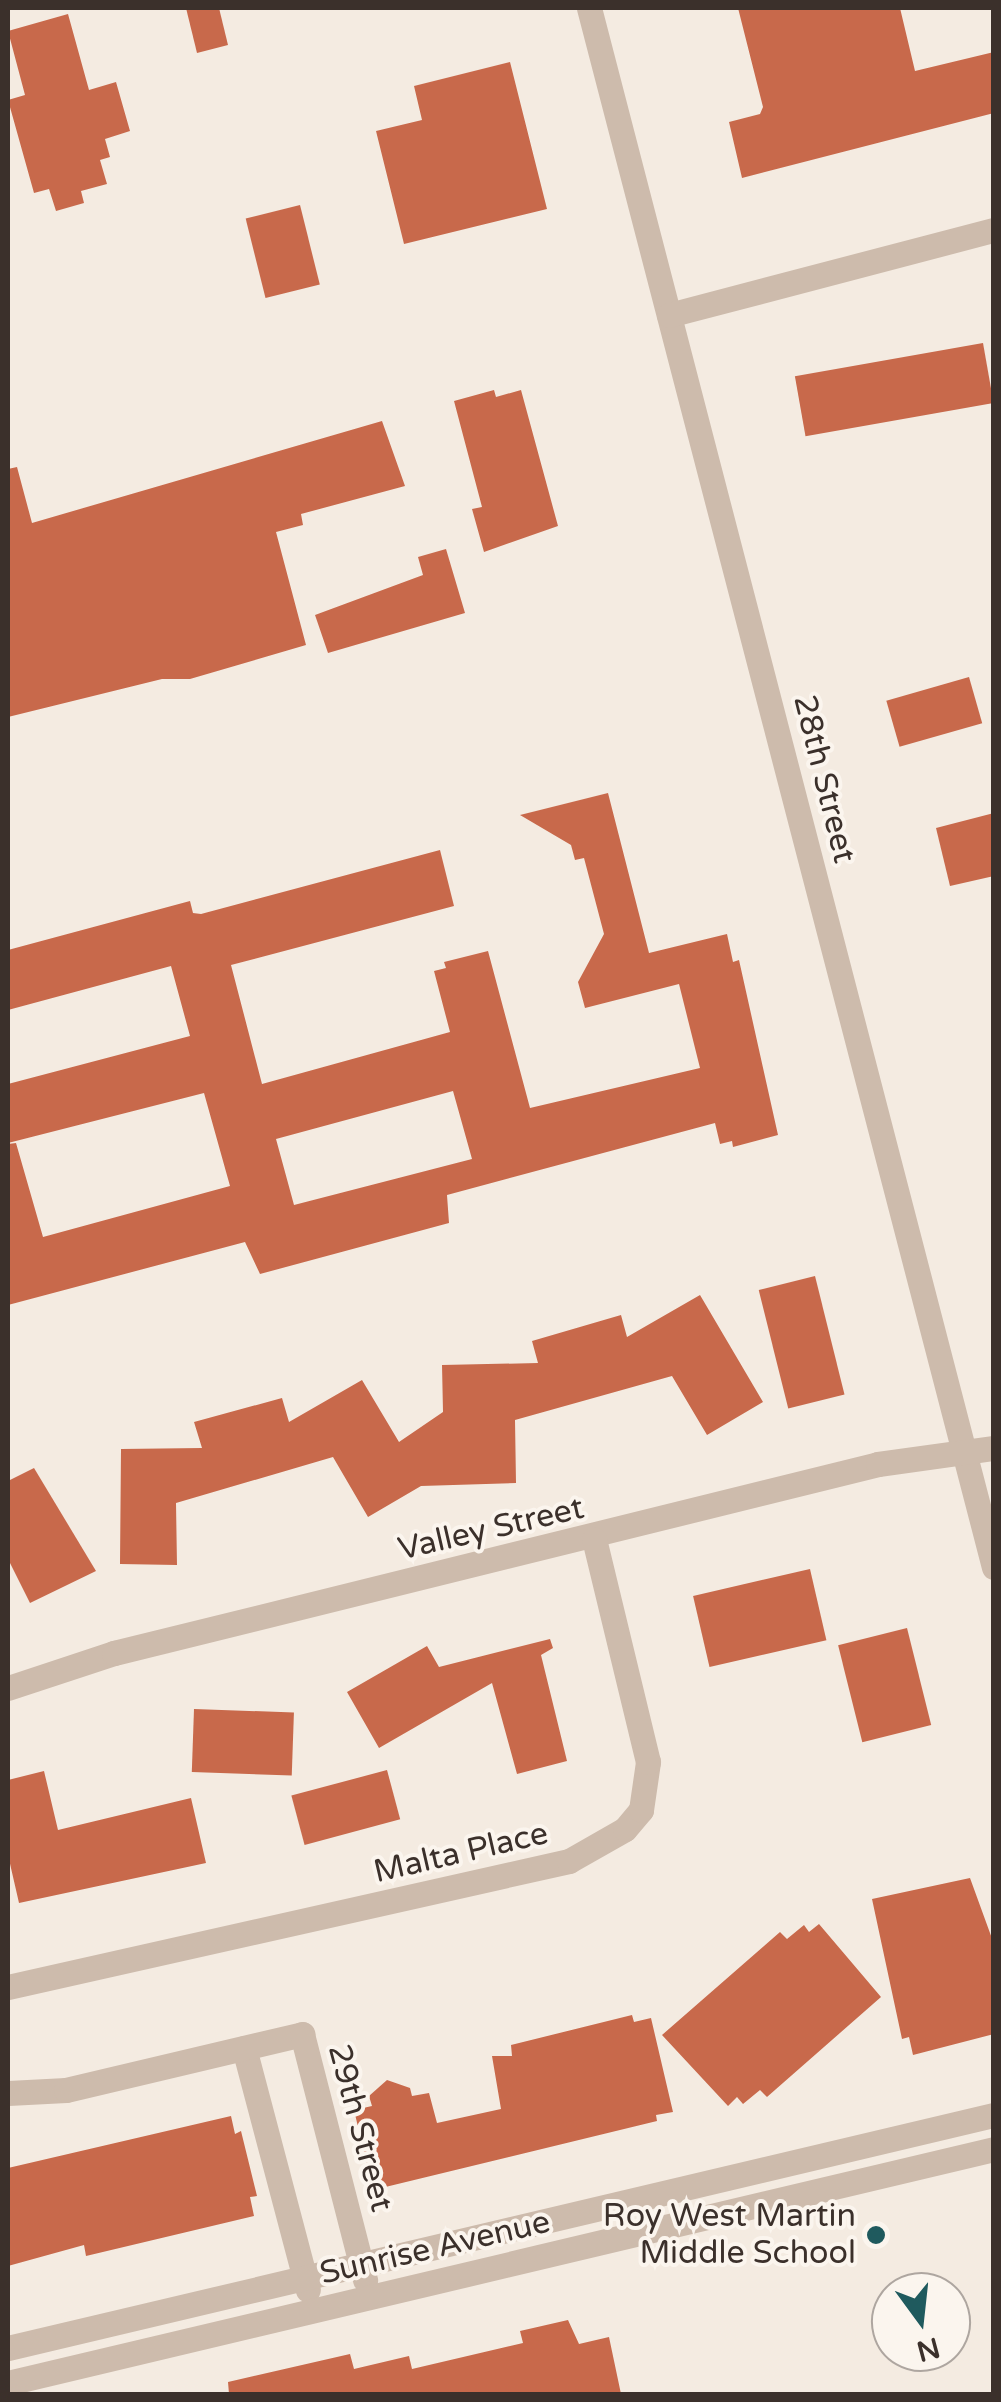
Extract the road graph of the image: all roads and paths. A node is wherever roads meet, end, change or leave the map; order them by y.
1 (589, 8) edge
2 (994, 230) edge
3 (669, 315) junction
4 (994, 1448) edge
5 (962, 1451) junction
6 (594, 1539) junction
7 (994, 1567) edge
8 (8, 1688) edge
9 (8, 1987) edge
10 (244, 2048) junction
11 (8, 2093) edge
12 (994, 2115) edge
13 (994, 2149) edge
14 (362, 2264) junction
15 (305, 2277) junction
16 (370, 2296) junction
17 (313, 2310) junction
18 (8, 2348) edge
19 (8, 2383) edge

1 - 3 street, 28th Street
2 - 3 street
3 - 5 street, 28th Street
4 - 5 street, Valley Street
5 - 6 street, Valley Street
5 - 7 street, 28th Street
6 - 8 street, Valley Street
6 - 9 street, Malta Place
10 - 11 street, 29th Street
10 - 14 street, 29th Street
10 - 15 street
12 - 14 street, Sunrise Avenue
13 - 16 street, Sunrise Avenue
14 - 15 street, Sunrise Avenue
14 - 16 street, 29th Street
15 - 17 street
15 - 18 street, Sunrise Avenue
16 - 17 street, Sunrise Avenue
17 - 19 street, Sunrise Avenue

